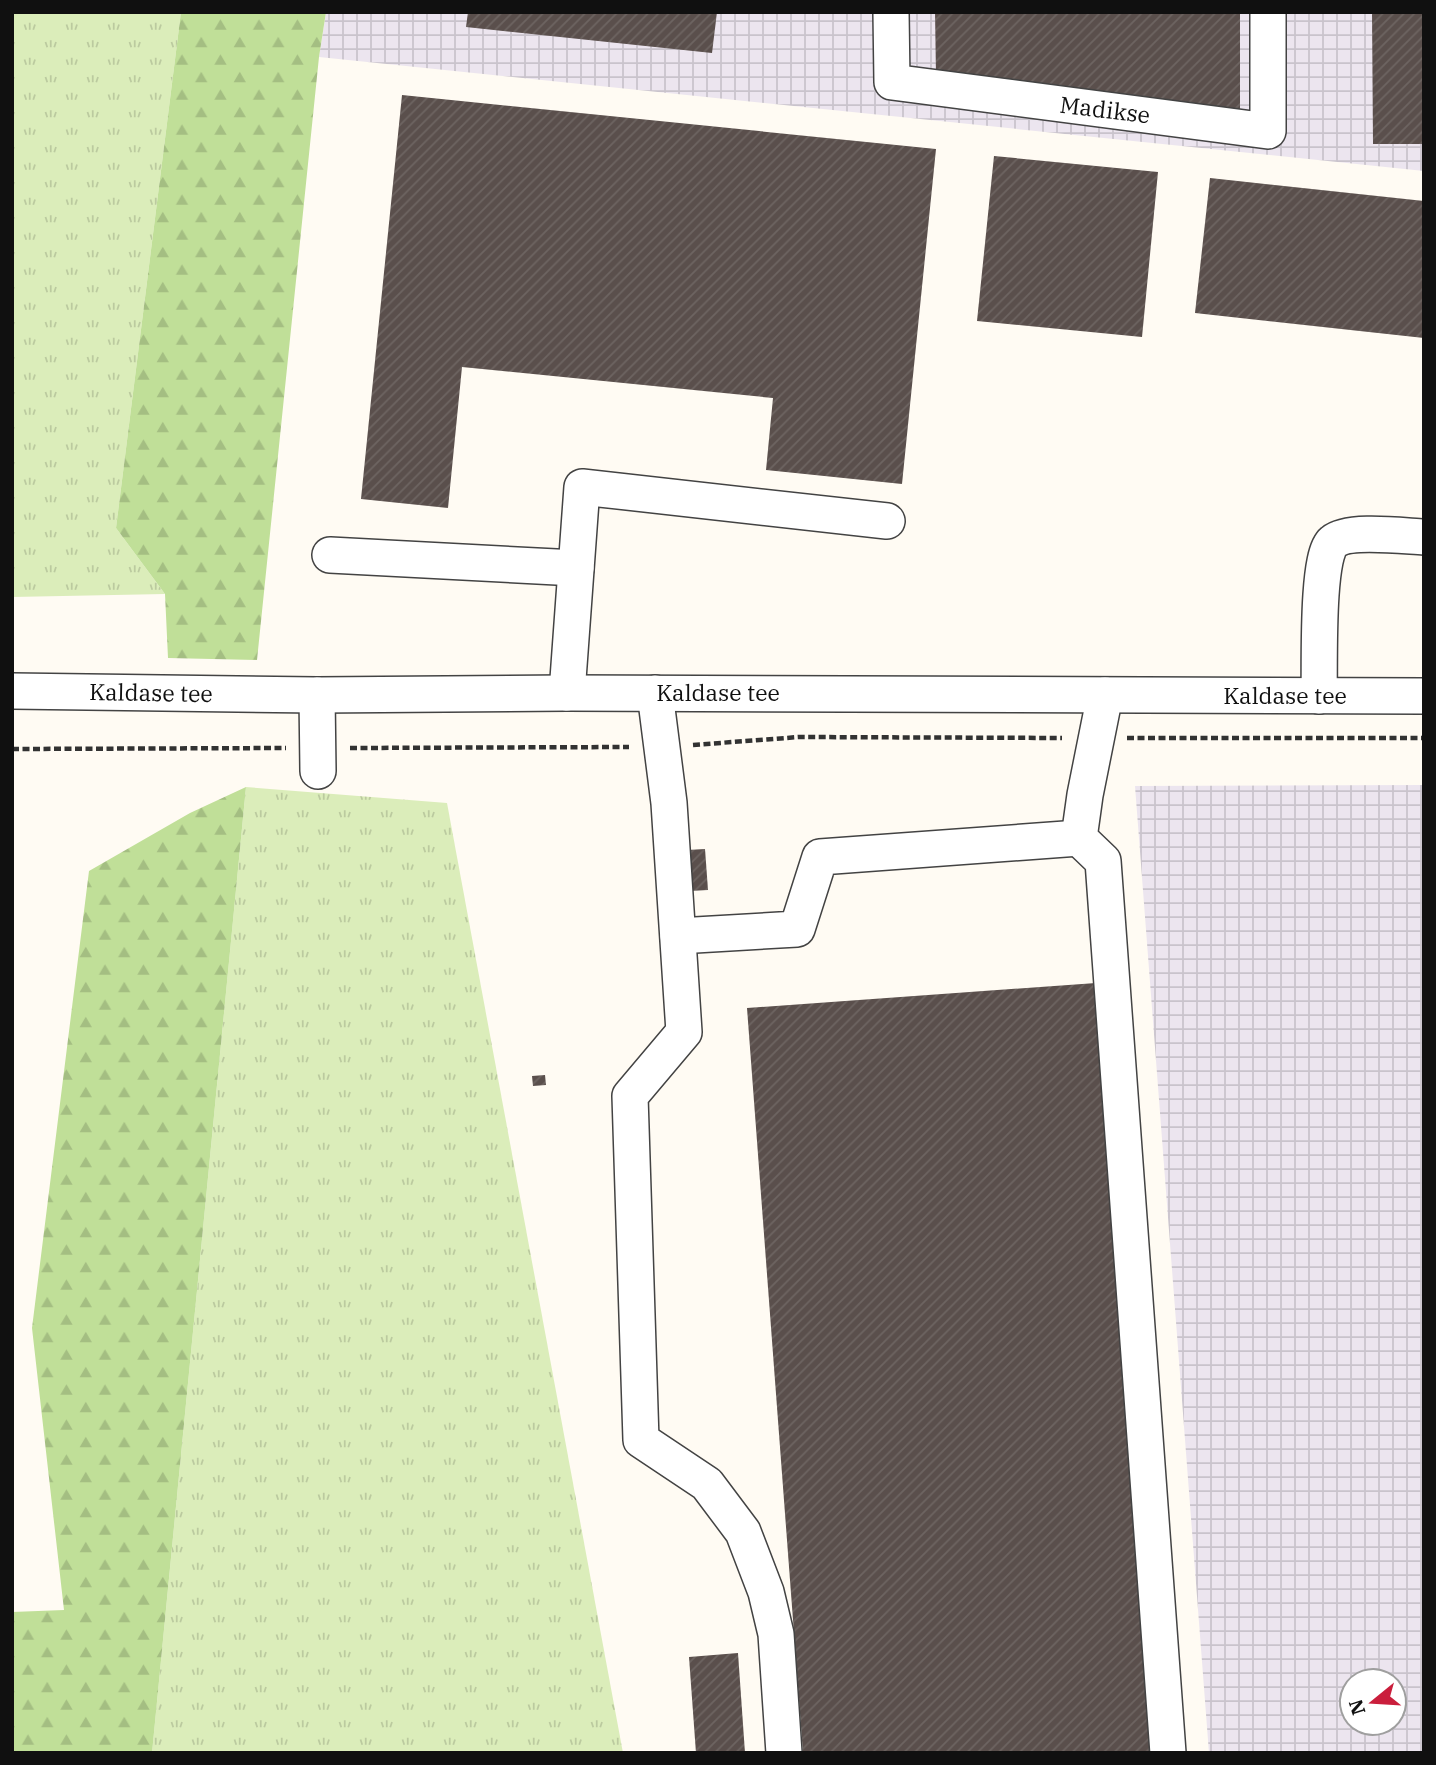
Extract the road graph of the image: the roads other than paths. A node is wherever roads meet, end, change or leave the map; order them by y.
1 (891, 12) edge
2 (1268, 12) edge
3 (887, 521) dead end
4 (1424, 537) edge
5 (330, 555) dead end
6 (576, 568) junction
7 (12, 691) edge
8 (567, 693) junction
9 (655, 693) junction
10 (317, 695) junction
11 (1105, 695) junction
12 (1319, 696) junction
13 (1424, 696) edge
14 (318, 760) road end
15 (1079, 838) junction
16 (678, 936) junction
17 (784, 1753) edge
18 (1168, 1753) edge

1 - 2 street, Madikse
3 - 6 street
4 - 12 street
5 - 6 street
6 - 8 street
7 - 10 street, Kaldase tee
8 - 9 street, Kaldase tee
8 - 10 street, Kaldase tee
9 - 11 street, Kaldase tee
9 - 16 street
10 - 14 street
11 - 12 street, Kaldase tee
11 - 15 street
12 - 13 street, Kaldase tee
15 - 16 street
15 - 18 street
16 - 17 street

